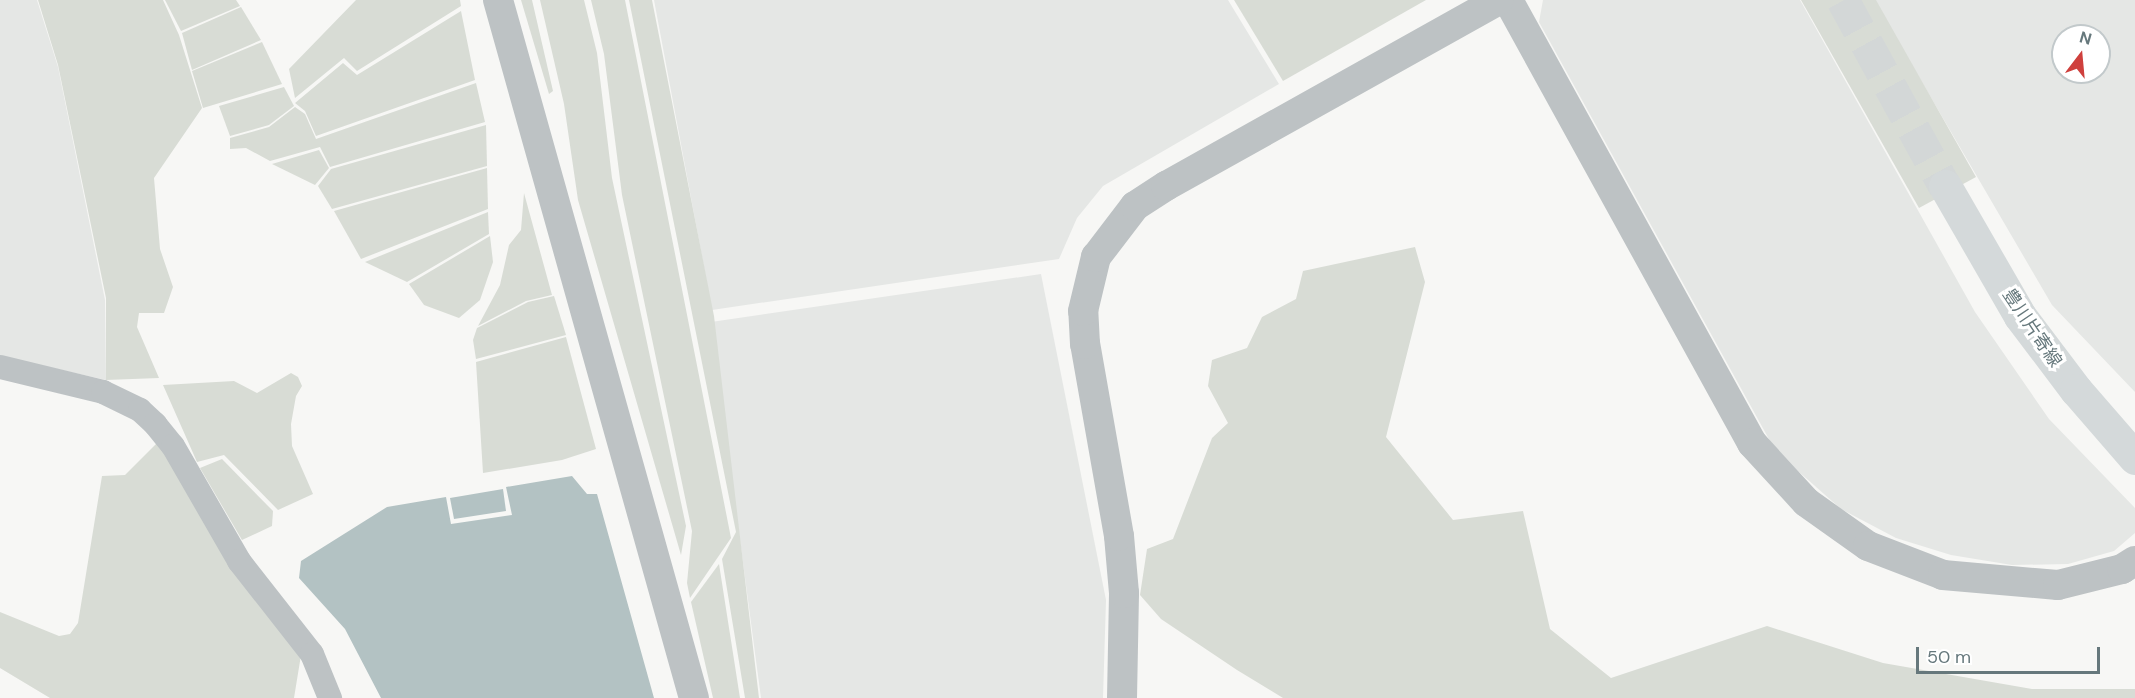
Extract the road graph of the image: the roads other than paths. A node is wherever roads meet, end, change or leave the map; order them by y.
1 (498, 0) edge
2 (1499, 0) edge
3 (1508, 0) edge
4 (1945, 186) tunnel mouth
5 (0, 367) edge
6 (2135, 458) edge
7 (2135, 561) edge
8 (330, 698) edge
9 (694, 698) edge
10 (1122, 698) edge

1 - 9 street
2 - 10 street
3 - 7 street
4 - 6 main road, 豊川片寄線
5 - 8 street

